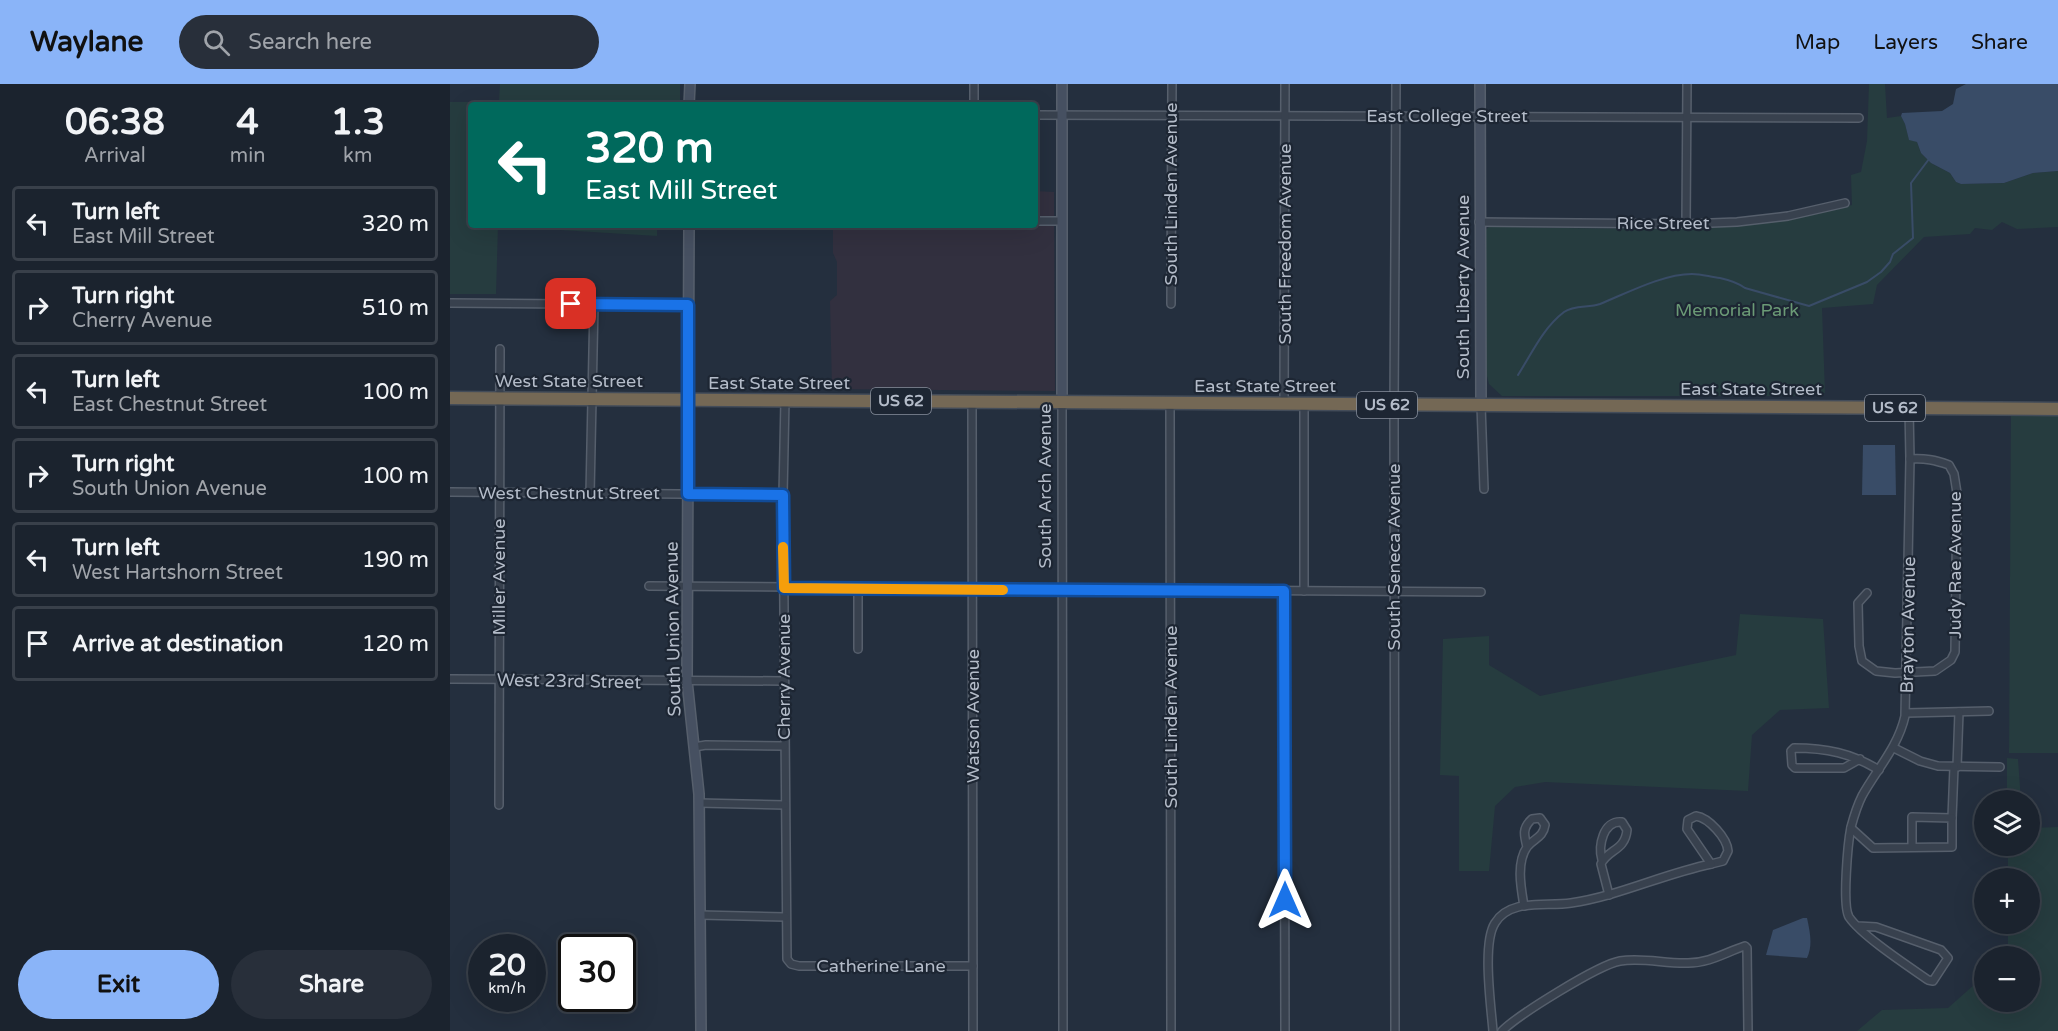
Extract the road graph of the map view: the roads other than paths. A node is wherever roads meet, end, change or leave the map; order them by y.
1 (690, 84) edge
2 (974, 84) edge
3 (1062, 84) edge
4 (1172, 84) edge
5 (1285, 84) edge
6 (1396, 84) edge
7 (1480, 84) edge
8 (1687, 84) edge
9 (689, 102) edge
10 (974, 102) edge
11 (1038, 115) edge
12 (1062, 115) junction
13 (1172, 116) junction
14 (1285, 116) junction
15 (1396, 116) junction
16 (1480, 116) junction
17 (1686, 117) junction
18 (1859, 118) dead end
19 (1845, 203) dead end
20 (1038, 221) edge
21 (1060, 221) junction
22 (1479, 222) junction
23 (1686, 224) junction
24 (689, 228) edge
25 (450, 303) edge
26 (594, 304) junction
27 (1171, 304) dead end
28 (688, 305) junction
29 (500, 349) dead end
30 (450, 398) edge
31 (500, 399) junction
32 (592, 400) junction
33 (687, 400) junction
34 (785, 400) junction
35 (972, 402) junction
36 (1062, 402) junction
37 (1170, 403) junction
38 (1284, 404) junction
39 (1304, 404) junction
40 (1394, 405) junction
41 (1481, 405) junction
42 (1909, 408) junction
43 (2058, 409) edge
44 (1910, 459) junction
45 (1484, 489) dead end
46 (450, 492) edge
47 (499, 493) junction
48 (590, 494) junction
49 (688, 494) junction
50 (783, 495) junction
51 (649, 586) dead end
52 (687, 588) junction
53 (784, 588) junction
54 (858, 589) junction
55 (972, 590) junction
56 (1062, 591) junction
57 (1171, 591) junction
58 (1284, 591) junction
59 (1304, 591) junction
60 (1394, 592) junction
61 (1481, 592) dead end
62 (1867, 593) dead end
63 (858, 649) dead end
64 (1907, 673) junction
65 (450, 679) edge
66 (500, 680) junction
67 (687, 681) junction
68 (784, 681) junction
69 (1989, 711) dead end
70 (1959, 712) junction
71 (1906, 713) junction
72 (784, 746) junction
73 (694, 747) junction
74 (1894, 748) junction
75 (1860, 759) junction
76 (1955, 767) junction
77 (2000, 767) dead end
78 (1879, 770) junction
79 (699, 803) junction
80 (499, 805) dead end
81 (784, 805) junction
82 (1952, 818) junction
83 (1851, 828) junction
84 (1527, 847) dead end
85 (1912, 848) junction
86 (1602, 860) junction
87 (1711, 864) junction
88 (1609, 895) junction
89 (1524, 906) junction
90 (700, 915) junction
91 (785, 917) junction
92 (1858, 926) junction
93 (789, 963) joint
94 (973, 966) junction
95 (701, 1031) edge
96 (973, 1031) edge
97 (1063, 1031) edge
98 (1171, 1031) edge
99 (1285, 1031) edge
100 (1395, 1031) edge
101 (1493, 1031) edge
102 (1502, 1031) edge
103 (1748, 1031) edge

1 - 9 main road
2 - 10 street
3 - 12 main road, South Arch Avenue
4 - 13 street, South Linden Avenue
5 - 14 street, South Freedom Avenue
6 - 15 street, South Seneca Avenue
7 - 16 main road, South Liberty Avenue
8 - 17 street
11 - 12 street, East College Street
12 - 13 street, East College Street
12 - 21 main road, South Arch Avenue
13 - 14 street, East College Street
13 - 27 street, South Linden Avenue
14 - 15 street, East College Street
14 - 38 street, South Freedom Avenue
15 - 16 street, East College Street
15 - 40 street, South Seneca Avenue
16 - 17 street, East College Street
16 - 22 main road, South Liberty Avenue
17 - 18 street, East College Street
17 - 23 street
19 - 23 street, Rice Street
20 - 21 street
21 - 36 main road, South Arch Avenue
22 - 23 street, Rice Street
22 - 41 main road, South Liberty Avenue
24 - 28 main road, South Union Avenue
25 - 26 street
26 - 28 street
26 - 32 street
28 - 33 main road, South Union Avenue
29 - 31 street, Miller Avenue
30 - 31 highway, West State Street / US 62
31 - 32 highway, West State Street / US 62
31 - 47 street, Miller Avenue
32 - 33 highway, West State Street / US 62
32 - 48 street
33 - 34 highway, East State Street / US 62
33 - 49 main road, South Union Avenue
34 - 35 highway, East State Street / US 62
34 - 50 street, Cherry Avenue
35 - 36 highway, East State Street / US 62
35 - 55 street, Watson Avenue
36 - 37 highway, East State Street / US 62
36 - 56 street, South Arch Avenue
37 - 38 highway, East State Street / US 62
37 - 57 street, South Linden Avenue
38 - 39 highway, East State Street / US 62
39 - 40 highway, East State Street / US 62
39 - 59 street
40 - 41 highway, East State Street / US 62
40 - 60 street, South Seneca Avenue
41 - 42 highway, East State Street / US 62
41 - 45 street, South Liberty Avenue
42 - 43 highway, East State Street / US 62
42 - 44 street, Brayton Avenue
44 - 64 street, Brayton Avenue
44 - 64 street, Judy Rae Avenue
46 - 47 street, West Chestnut Street
47 - 48 street, West Chestnut Street
47 - 66 street, Miller Avenue
48 - 49 street, West Chestnut Street
49 - 50 street, West Chestnut Street
49 - 52 main road, South Union Avenue
50 - 53 street, Cherry Avenue
51 - 52 street
52 - 53 street
52 - 67 main road, South Union Avenue
53 - 54 street
53 - 68 street, Cherry Avenue
54 - 55 street
54 - 63 street
55 - 56 street
55 - 94 street, Watson Avenue
56 - 57 street
56 - 97 street, South Arch Avenue
57 - 58 street
57 - 98 street, South Linden Avenue
58 - 59 street
58 - 99 street
59 - 60 street
60 - 61 street
60 - 100 street, South Seneca Avenue
62 - 64 street
64 - 71 street, Brayton Avenue
65 - 66 street, West 23rd Street
66 - 67 street, West 23rd Street
66 - 80 street, Miller Avenue
67 - 68 street, West 23rd Street
67 - 73 main road, South Union Avenue
68 - 72 street, Cherry Avenue
69 - 70 street
70 - 71 street
70 - 76 street
71 - 74 street, Brayton Avenue
72 - 73 street
72 - 81 street, Cherry Avenue
73 - 79 main road, South Union Avenue
74 - 76 street
74 - 78 street, Brayton Avenue
75 - 75 street
75 - 78 street
76 - 77 street
76 - 82 street
78 - 83 street, Brayton Avenue
79 - 81 street
79 - 90 main road, South Union Avenue
81 - 91 street, Cherry Avenue
82 - 85 street
82 - 85 street
83 - 85 street
83 - 92 street, Brayton Avenue
84 - 89 street
86 - 86 street
86 - 88 street
87 - 87 street
87 - 88 street
88 - 89 street
89 - 101 street
90 - 91 street
90 - 95 main road, South Union Avenue
91 - 93 street, Cherry Avenue
92 - 92 street
93 - 94 street, Catherine Lane
94 - 96 street, Watson Avenue
102 - 103 street

